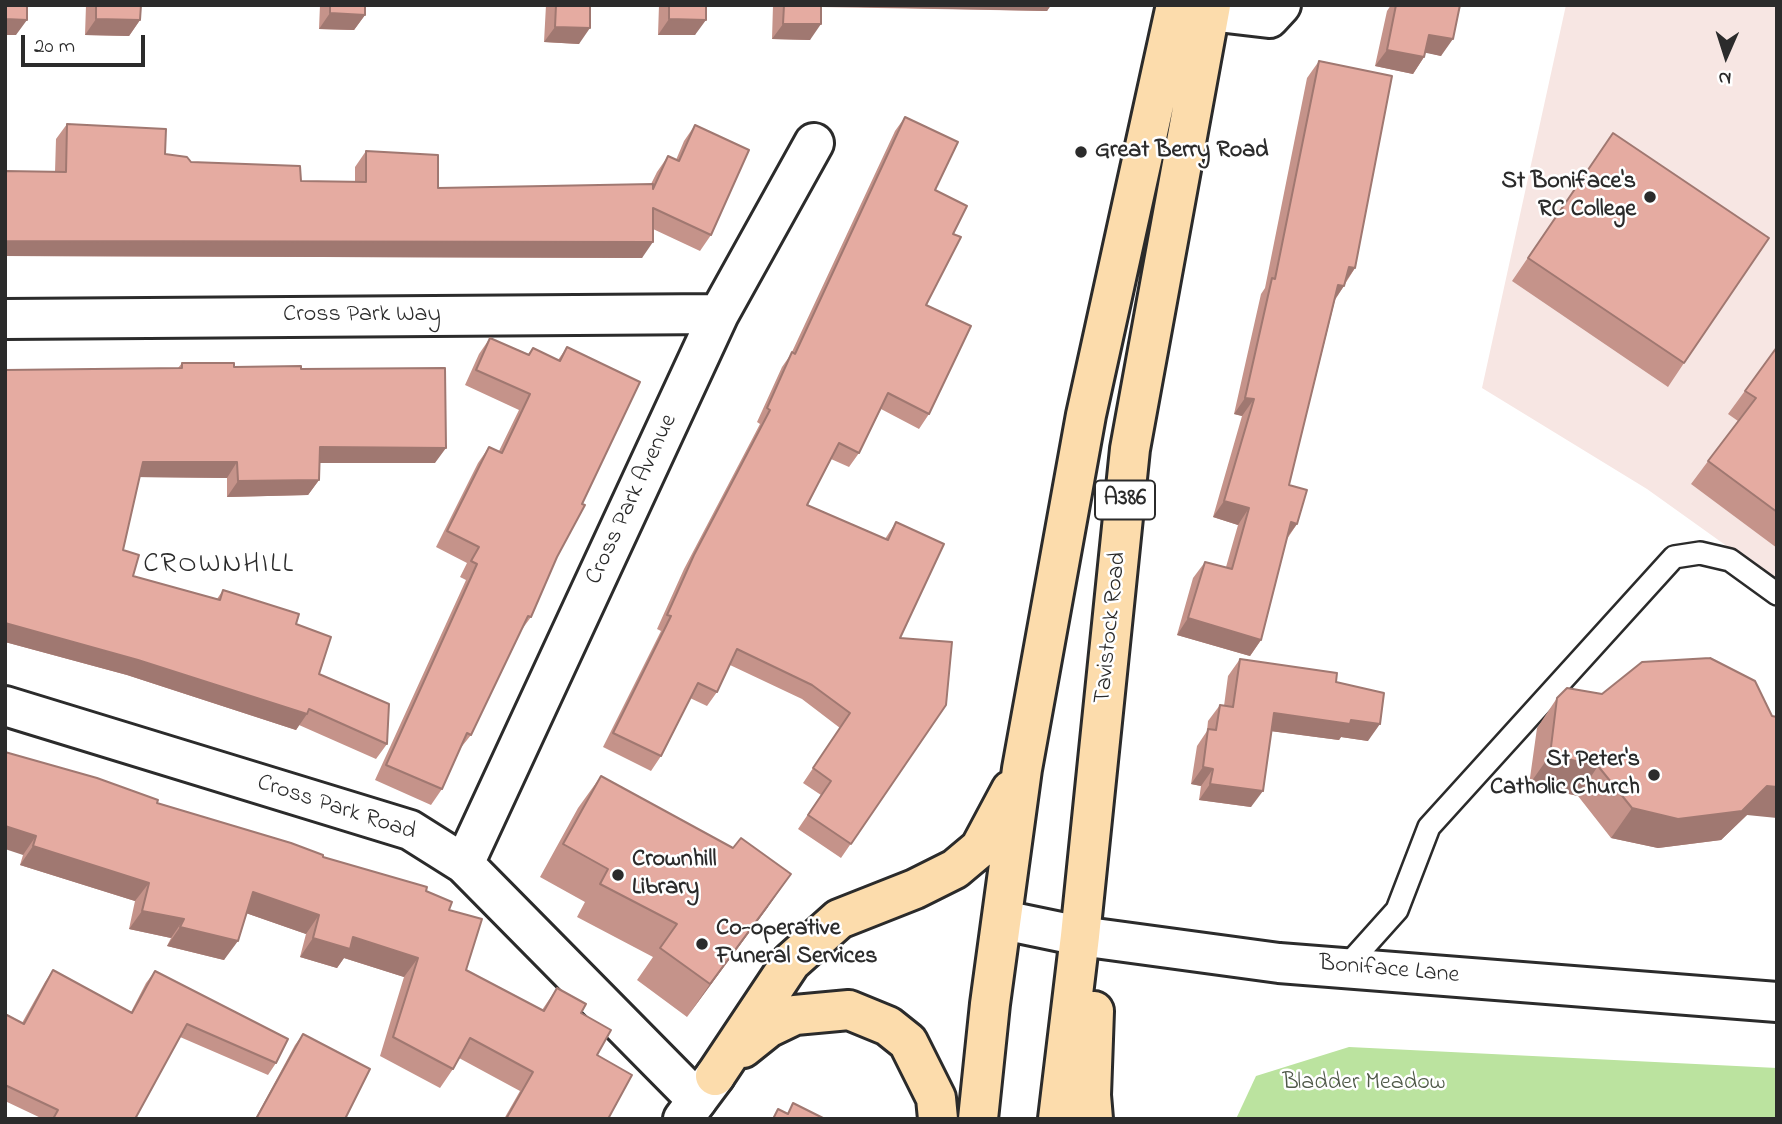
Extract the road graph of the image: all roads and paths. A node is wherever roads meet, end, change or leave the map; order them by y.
1 (1281, 5) edge
2 (1199, 7) edge
3 (814, 143) dead end
4 (719, 314) junction
5 (5, 319) edge
6 (1777, 594) edge
7 (5, 706) edge
8 (1023, 769) junction
9 (464, 864) junction
10 (1003, 920) junction
11 (1079, 946) junction
12 (1345, 968) junction
13 (1777, 1002) edge
14 (706, 1089) edge
15 (938, 1119) edge
16 (978, 1119) edge
17 (1058, 1119) edge
18 (1093, 1119) edge

1 - 2 street
2 - 8 highway, A386
2 - 11 highway, Tavistock Road / A386
3 - 4 street, Cross Park Avenue
4 - 5 street, Cross Park Way
4 - 9 street, Cross Park Avenue
6 - 12 lane
7 - 9 street, Cross Park Road
8 - 10 highway, A386
8 - 14 highway
9 - 14 street, Cross Park Road
10 - 11 street, Boniface Lane
10 - 16 highway, A386
11 - 12 street, Boniface Lane
11 - 17 highway, Tavistock Road / A386
11 - 18 highway
12 - 13 street, Boniface Lane
14 - 15 highway

